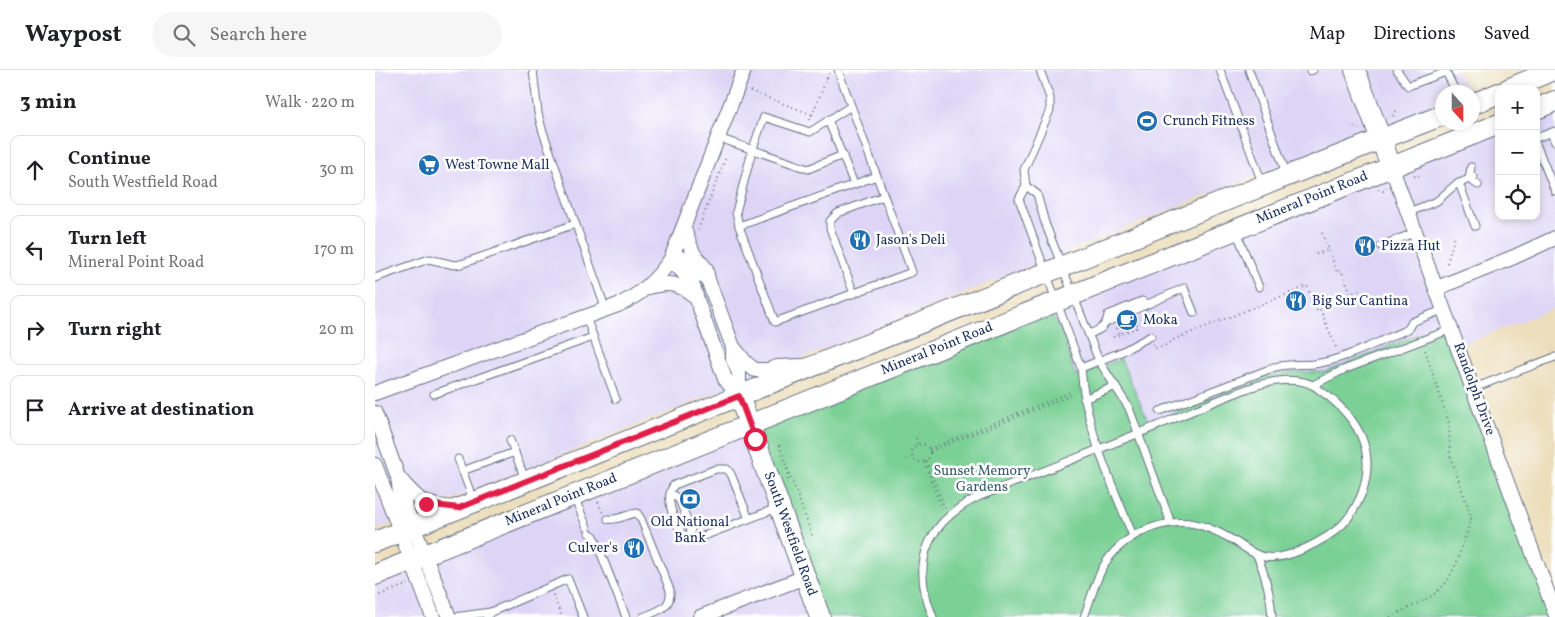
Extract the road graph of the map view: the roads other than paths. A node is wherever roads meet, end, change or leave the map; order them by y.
1 (533, 70) edge
2 (744, 70) edge
3 (838, 70) edge
4 (1041, 70) edge
5 (1220, 70) edge
6 (1249, 70) edge
7 (1355, 70) edge
8 (1397, 70) edge
9 (1553, 70) edge
10 (1445, 71) edge
11 (1452, 85) edge
12 (1517, 85) edge
13 (1495, 95) edge
14 (1480, 101) edge
15 (1555, 101) edge
16 (851, 106) junction
17 (1540, 107) edge
18 (1435, 118) edge
19 (828, 120) junction
20 (1495, 126) edge
21 (1553, 132) edge
22 (1540, 137) edge
23 (719, 138) junction
24 (1381, 139) junction
25 (1555, 142) edge
26 (752, 151) junction
27 (843, 155) junction
28 (1540, 156) edge
29 (1391, 166) junction
30 (1471, 167) dead end
31 (877, 176) junction
32 (1287, 176) junction
33 (1472, 178) junction
34 (1459, 183) junction
35 (854, 184) junction
36 (1264, 185) junction
37 (1478, 185) dead end
38 (1026, 186) junction
39 (1555, 191) edge
40 (884, 196) junction
41 (1409, 212) junction
42 (575, 224) junction
43 (739, 226) junction
44 (1475, 226) dead end
45 (684, 229) junction
46 (1235, 229) junction
47 (1416, 232) junction
48 (1555, 238) edge
49 (1381, 246) dead end
50 (671, 257) junction
51 (1054, 269) junction
52 (375, 278) edge
53 (708, 280) junction
54 (1259, 286) dead end
55 (648, 287) junction
56 (1437, 288) junction
57 (854, 294) junction
58 (696, 297) junction
59 (1065, 297) junction
60 (1148, 304) junction
61 (1445, 309) junction
62 (606, 310) junction
63 (1194, 312) dead end
64 (586, 317) junction
65 (1107, 322) junction
66 (1452, 329) junction
67 (1089, 334) junction
68 (593, 337) junction
69 (1150, 338) road end
70 (733, 347) junction
71 (1555, 357) edge
72 (1099, 361) junction
73 (815, 366) junction
74 (1081, 368) junction
75 (1313, 385) junction
76 (1117, 386) junction
77 (1473, 388) junction
78 (375, 393) edge
79 (434, 394) dead end
80 (739, 396) junction
81 (1085, 398) junction
82 (616, 399) dead end
83 (1160, 410) dead end
84 (375, 413) edge
85 (750, 424) junction
86 (1138, 434) junction
87 (510, 440) dead end
88 (1098, 449) junction
89 (515, 452) junction
90 (457, 459) dead end
91 (375, 465) edge
92 (462, 471) junction
93 (398, 477) junction
94 (526, 482) junction
95 (573, 495) junction
96 (466, 505) junction
97 (780, 506) junction
98 (608, 519) dead end
99 (749, 519) junction
100 (1169, 523) junction
101 (407, 529) junction
102 (1133, 536) junction
103 (375, 542) edge
104 (1257, 554) junction
105 (419, 558) junction
106 (375, 575) edge
107 (805, 577) junction
108 (1555, 612) edge
109 (489, 615) edge
110 (433, 617) edge
111 (449, 617) edge
112 (454, 617) edge
113 (583, 617) edge
114 (626, 617) edge
115 (643, 617) edge
116 (700, 617) edge
117 (820, 617) edge
118 (933, 617) edge
119 (1084, 617) edge
120 (1272, 617) edge

1 - 42 lane
2 - 23 street
3 - 16 lane
4 - 38 lane
5 - 36 lane
6 - 32 lane
7 - 24 main road
8 - 10 lane
9 - 12 main road
10 - 11 lane
13 - 14 main road
15 - 17 main road
16 - 19 lane
16 - 31 lane
18 - 24 main road
19 - 26 lane
19 - 27 lane
20 - 29 main road, Mineral Point Road
21 - 22 lane
21 - 25 lane
23 - 26 lane
23 - 45 street
24 - 29 main road
24 - 32 main road
26 - 27 lane
26 - 43 lane
27 - 35 lane
28 - 39 lane
29 - 41 street, Randolph Drive
29 - 46 main road, Mineral Point Road
30 - 33 lane
31 - 35 lane
31 - 40 lane
32 - 36 main road
33 - 34 lane
33 - 37 lane
34 - 41 lane
34 - 44 lane
35 - 43 lane
36 - 51 main road
38 - 51 lane
38 - 51 lane
40 - 57 lane
40 - 57 lane
41 - 47 street, Randolph Drive
42 - 52 lane
42 - 62 lane
43 - 57 lane
45 - 50 street
45 - 53 street
46 - 54 lane
46 - 59 main road, Mineral Point Road
47 - 49 lane
47 - 56 street, Randolph Drive
48 - 56 street
50 - 53 street
50 - 55 street
50 - 58 street
51 - 59 lane
51 - 59 lane
51 - 73 main road
53 - 70 street
55 - 58 street
55 - 62 street
56 - 61 street, Randolph Drive
58 - 80 street
59 - 67 lane
59 - 74 lane
59 - 85 main road, Mineral Point Road
60 - 63 lane
60 - 65 lane
60 - 65 lane
61 - 66 street, Randolph Drive
61 - 83 lane
62 - 64 street
64 - 68 lane
64 - 78 street
65 - 67 lane
66 - 75 lane
66 - 77 street, Randolph Drive
67 - 72 lane
68 - 79 lane
68 - 82 lane
69 - 72 lane
70 - 73 street
70 - 80 street
71 - 77 lane
72 - 74 lane
72 - 76 lane
73 - 80 main road
74 - 81 lane
75 - 86 lane
75 - 104 lane
76 - 81 lane
76 - 86 lane
77 - 108 street, Randolph Drive
80 - 85 main road, South Westfield Road
80 - 94 main road
81 - 88 lane
84 - 93 street
85 - 95 main road, Mineral Point Road
85 - 97 main road, South Westfield Road
86 - 88 lane
86 - 100 lane
87 - 89 lane
88 - 102 lane
88 - 118 lane
89 - 92 lane
89 - 94 lane
90 - 92 lane
91 - 101 street
92 - 96 lane
93 - 96 street
93 - 101 street
94 - 96 main road
95 - 105 main road, Mineral Point Road
95 - 114 lane
96 - 101 main road
97 - 99 lane
97 - 107 main road, South Westfield Road
98 - 115 lane
99 - 99 lane
100 - 102 lane
100 - 104 lane
101 - 103 main road
101 - 105 street
102 - 119 lane
104 - 120 lane
105 - 106 main road, Mineral Point Road
105 - 110 street
105 - 111 street
107 - 116 street
107 - 117 main road, South Westfield Road
109 - 112 lane
109 - 113 lane

